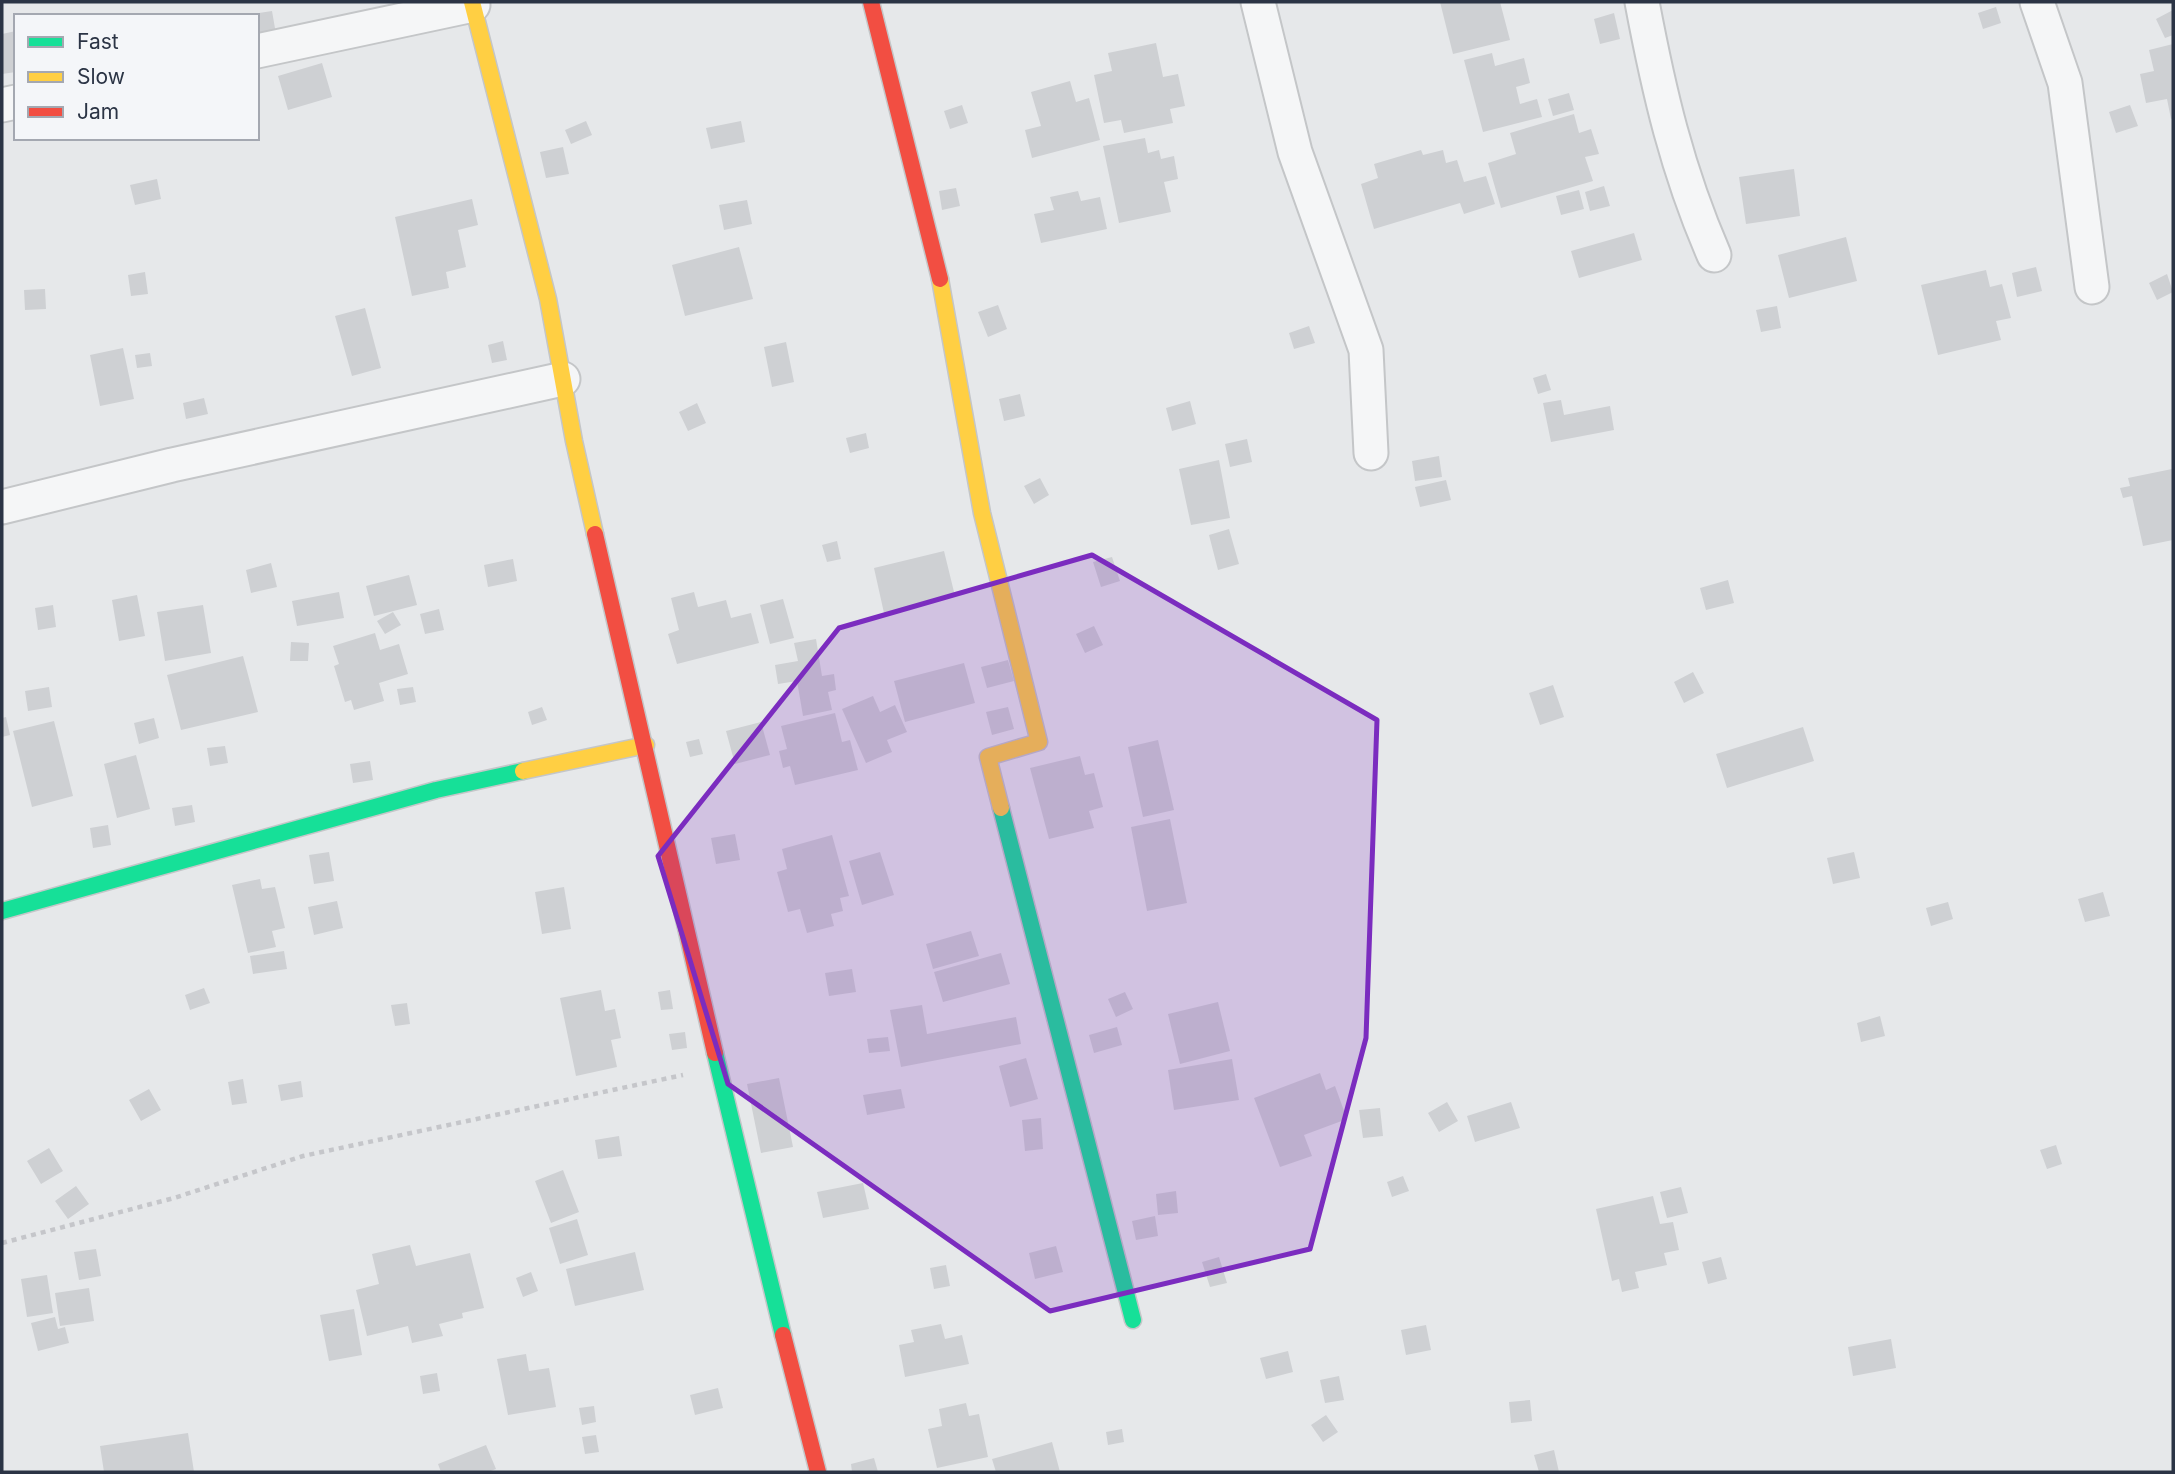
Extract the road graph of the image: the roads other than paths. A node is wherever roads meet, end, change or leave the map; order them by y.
1 (871, 2) edge
2 (1258, 2) edge
3 (1642, 2) edge
4 (2037, 2) edge
5 (473, 3) edge
6 (259, 51) edge
7 (1714, 255) dead end
8 (2092, 287) dead end
9 (563, 379) junction
10 (1371, 453) dead end
11 (2, 507) edge
12 (646, 745) junction
13 (2, 911) edge
14 (1133, 1320) dead end
15 (818, 1472) edge

1 - 14 street
2 - 10 street
3 - 7 street
4 - 8 street
5 - 6 street
5 - 9 street
9 - 11 street
9 - 12 street
12 - 13 street
12 - 15 street

